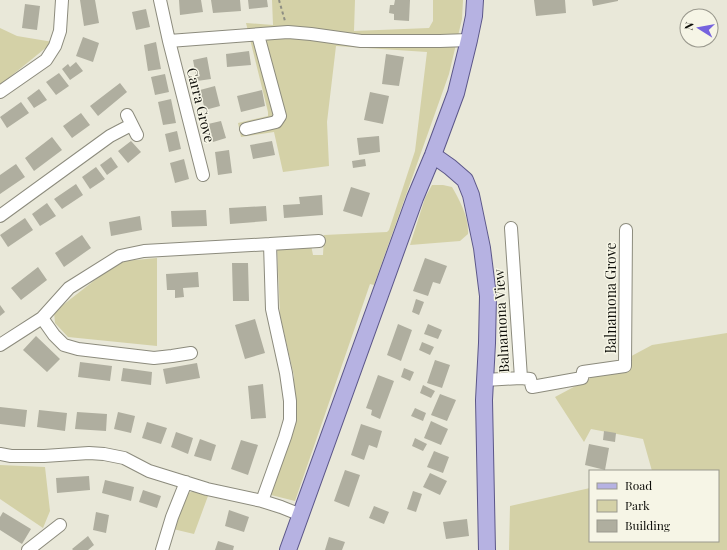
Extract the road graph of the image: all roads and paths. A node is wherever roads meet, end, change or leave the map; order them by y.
1 (62, 0) edge
2 (160, 0) edge
3 (279, 0) edge
4 (475, 0) edge
5 (288, 32) junction
6 (258, 35) junction
7 (469, 40) junction
8 (169, 41) junction
9 (0, 92) edge
10 (246, 129) dead end
11 (137, 135) dead end
12 (433, 155) junction
13 (203, 176) dead end
14 (0, 216) edge
15 (511, 228) dead end
16 (626, 230) dead end
17 (319, 241) dead end
18 (270, 244) junction
19 (42, 318) junction
20 (0, 345) edge
21 (191, 353) dead end
22 (521, 378) junction
23 (485, 380) junction
24 (0, 454) edge
25 (186, 482) junction
26 (262, 502) junction
27 (301, 515) junction
28 (60, 525) dead end
29 (28, 550) edge
30 (162, 550) edge
31 (288, 550) edge
32 (486, 550) edge

1 - 9 street
2 - 8 street, Carra Grove
3 - 5 path
4 - 7 main road
5 - 6 street
5 - 7 street
6 - 8 street
6 - 10 street
7 - 12 main road
8 - 13 street, Carra Grove
11 - 14 street
12 - 23 main road
12 - 27 main road
15 - 22 street, Balnamona View
16 - 22 street, Balnamona Grove
17 - 18 street
18 - 19 street
18 - 26 street
19 - 20 street
19 - 21 street
22 - 23 street, Balnamona View
23 - 32 main road
24 - 25 street
25 - 26 street
25 - 30 street
26 - 27 street
27 - 31 main road
28 - 29 street

